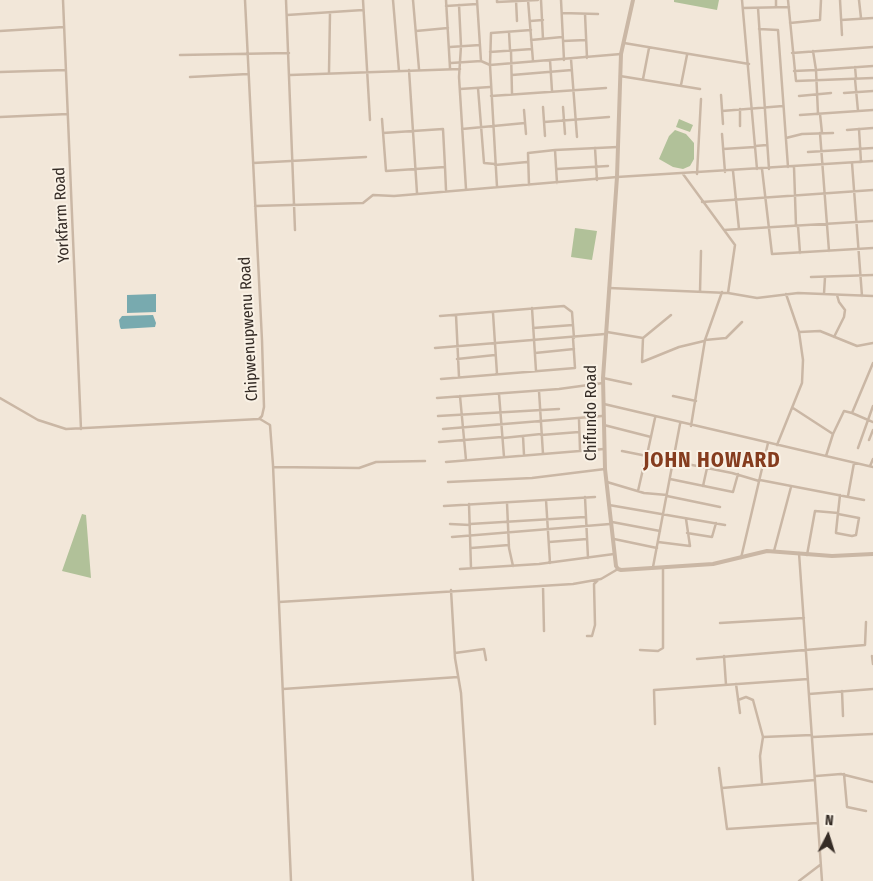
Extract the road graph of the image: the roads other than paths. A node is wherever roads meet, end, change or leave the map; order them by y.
1 (63, 0) edge
2 (245, 0) edge
3 (286, 0) edge
4 (363, 0) edge
5 (393, 0) edge
6 (414, 0) edge
7 (446, 0) edge
8 (477, 0) edge
9 (496, 0) edge
10 (528, 0) edge
11 (540, 0) edge
12 (561, 0) edge
13 (633, 0) edge
14 (742, 0) edge
15 (776, 0) edge
16 (788, 0) edge
17 (820, 0) edge
18 (840, 0) edge
19 (859, 0) edge
20 (516, 1) edge
21 (477, 4) junction
22 (458, 5) junction
23 (446, 6) junction
24 (789, 6) junction
25 (776, 7) junction
26 (743, 8) junction
27 (758, 8) junction
28 (363, 10) junction
29 (330, 13) junction
30 (562, 13) junction
31 (585, 14) junction
32 (598, 14) dead end
33 (287, 15) junction
34 (873, 18) edge
35 (861, 19) junction
36 (543, 20) junction
37 (841, 20) junction
38 (517, 21) dead end
39 (530, 21) junction
40 (790, 24) junction
41 (64, 27) junction
42 (448, 28) junction
43 (759, 29) junction
44 (0, 30) edge
45 (530, 30) junction
46 (416, 31) junction
47 (509, 32) junction
48 (842, 34) dead end
49 (543, 39) junction
50 (563, 39) junction
51 (531, 40) junction
52 (586, 40) junction
53 (624, 44) junction
54 (480, 45) junction
55 (450, 46) junction
56 (461, 46) junction
57 (873, 47) edge
58 (649, 48) junction
59 (532, 49) junction
60 (511, 51) junction
61 (814, 51) junction
62 (490, 52) junction
63 (792, 53) junction
64 (288, 54) junction
65 (621, 54) junction
66 (687, 54) junction
67 (180, 55) dead end
68 (248, 55) junction
69 (587, 58) junction
70 (571, 59) junction
71 (550, 60) junction
72 (564, 60) junction
73 (482, 61) junction
74 (533, 61) junction
75 (512, 62) junction
76 (450, 63) junction
77 (461, 63) junction
78 (749, 64) junction
79 (490, 65) junction
80 (873, 66) edge
81 (856, 67) junction
82 (450, 68) junction
83 (460, 68) junction
84 (66, 70) junction
85 (409, 70) junction
86 (419, 70) junction
87 (572, 70) junction
88 (816, 70) junction
89 (398, 71) junction
90 (794, 71) junction
91 (0, 72) edge
92 (329, 72) junction
93 (366, 72) junction
94 (550, 72) junction
95 (248, 74) junction
96 (290, 75) junction
97 (512, 75) junction
98 (620, 76) junction
99 (190, 77) dead end
100 (873, 78) edge
101 (643, 79) junction
102 (856, 79) junction
103 (817, 82) junction
104 (681, 85) junction
105 (490, 87) junction
106 (478, 88) junction
107 (606, 88) dead end
108 (460, 89) junction
109 (700, 89) dead end
110 (573, 90) junction
111 (873, 91) edge
112 (552, 92) junction
113 (844, 92) dead end
114 (856, 92) junction
115 (831, 93) dead end
116 (512, 94) junction
117 (817, 94) junction
118 (721, 95) dead end
119 (491, 96) junction
120 (799, 96) dead end
121 (701, 99) dead end
122 (784, 106) junction
123 (543, 107) dead end
124 (563, 107) dead end
125 (764, 107) junction
126 (752, 108) junction
127 (740, 109) junction
128 (524, 110) dead end
129 (873, 110) edge
130 (722, 111) junction
131 (858, 111) junction
132 (68, 114) junction
133 (819, 114) junction
134 (800, 115) dead end
135 (0, 117) edge
136 (609, 117) dead end
137 (382, 119) dead end
138 (370, 120) dead end
139 (575, 120) junction
140 (564, 121) junction
141 (544, 122) junction
142 (525, 123) junction
143 (723, 124) dead end
144 (493, 125) junction
145 (740, 126) dead end
146 (481, 127) junction
147 (462, 128) junction
148 (873, 128) edge
149 (858, 129) junction
150 (413, 130) junction
151 (847, 130) dead end
152 (833, 132) dead end
153 (383, 133) junction
154 (821, 133) junction
155 (526, 134) dead end
156 (565, 134) dead end
157 (722, 134) dead end
158 (545, 136) dead end
159 (577, 137) dead end
160 (786, 138) junction
161 (767, 146) junction
162 (755, 147) junction
163 (595, 148) junction
164 (618, 148) junction
165 (873, 148) edge
166 (723, 149) junction
167 (860, 149) junction
168 (555, 150) junction
169 (808, 152) dead end
170 (821, 152) junction
171 (366, 157) dead end
172 (293, 161) junction
173 (873, 161) edge
174 (527, 162) junction
175 (861, 162) junction
176 (252, 163) junction
177 (852, 163) junction
178 (495, 164) junction
179 (822, 165) junction
180 (608, 166) dead end
181 (445, 167) junction
182 (596, 167) junction
183 (788, 167) junction
184 (794, 167) junction
185 (557, 169) junction
186 (757, 169) junction
187 (762, 169) junction
188 (769, 169) junction
189 (416, 170) junction
190 (733, 171) junction
191 (725, 172) junction
192 (683, 174) junction
193 (697, 174) junction
194 (617, 177) junction
195 (597, 180) junction
196 (557, 183) junction
197 (529, 185) junction
198 (497, 186) junction
199 (466, 189) junction
200 (446, 190) junction
201 (873, 190) edge
202 (854, 192) junction
203 (417, 193) junction
204 (824, 194) junction
205 (795, 195) junction
206 (766, 198) junction
207 (736, 200) junction
208 (702, 202) junction
209 (294, 205) junction
210 (254, 206) junction
211 (873, 221) edge
212 (856, 222) junction
213 (827, 224) junction
214 (797, 226) junction
215 (768, 228) junction
216 (739, 229) junction
217 (295, 230) dead end
218 (724, 230) junction
219 (873, 248) edge
220 (858, 249) junction
221 (701, 251) dead end
222 (829, 251) junction
223 (800, 253) junction
224 (860, 275) junction
225 (873, 275) edge
226 (811, 277) dead end
227 (824, 277) junction
228 (609, 288) junction
229 (700, 292) junction
230 (722, 292) junction
231 (728, 293) junction
232 (786, 294) junction
233 (824, 294) junction
234 (837, 295) junction
235 (862, 296) junction
236 (873, 296) edge
237 (532, 308) junction
238 (493, 312) junction
239 (456, 315) junction
240 (672, 315) dead end
241 (440, 316) dead end
242 (742, 322) dead end
243 (574, 325) junction
244 (533, 328) junction
245 (798, 332) junction
246 (605, 333) junction
247 (834, 337) junction
248 (574, 338) junction
249 (644, 338) junction
250 (534, 340) junction
251 (705, 340) junction
252 (495, 343) junction
253 (873, 343) edge
254 (456, 347) junction
255 (435, 348) dead end
256 (574, 349) junction
257 (535, 353) junction
258 (496, 355) junction
259 (457, 359) junction
260 (873, 363) edge
261 (536, 371) junction
262 (497, 374) junction
263 (459, 377) junction
264 (440, 379) dead end
265 (603, 381) junction
266 (631, 384) dead end
267 (539, 391) junction
268 (499, 394) junction
269 (460, 396) junction
270 (673, 396) dead end
271 (0, 398) edge
272 (436, 398) dead end
273 (696, 401) junction
274 (602, 404) junction
275 (873, 406) edge
276 (794, 408) junction
277 (559, 409) dead end
278 (540, 410) junction
279 (852, 413) junction
280 (500, 414) junction
281 (438, 416) dead end
282 (462, 416) junction
283 (602, 416) junction
284 (655, 418) junction
285 (259, 419) junction
286 (579, 420) junction
287 (867, 420) junction
288 (540, 422) junction
289 (873, 422) edge
290 (680, 424) junction
291 (501, 425) junction
292 (602, 425) junction
293 (691, 426) junction
294 (463, 428) junction
295 (81, 429) junction
296 (443, 429) dead end
297 (873, 430) edge
298 (579, 432) junction
299 (541, 434) junction
300 (833, 434) junction
301 (523, 436) junction
302 (651, 437) junction
303 (502, 438) junction
304 (869, 440) dead end
305 (464, 441) junction
306 (439, 442) dead end
307 (768, 443) junction
308 (777, 445) junction
309 (858, 448) dead end
310 (604, 449) junction
311 (580, 451) junction
312 (622, 451) dead end
313 (543, 454) junction
314 (524, 455) junction
315 (646, 456) junction
316 (826, 456) junction
317 (504, 457) junction
318 (873, 459) edge
319 (466, 460) junction
320 (425, 461) dead end
321 (446, 462) dead end
322 (673, 462) junction
323 (854, 463) junction
324 (872, 467) edge
325 (273, 468) junction
326 (708, 468) junction
327 (605, 469) junction
328 (738, 474) junction
329 (670, 479) junction
330 (759, 480) junction
331 (606, 481) junction
332 (448, 482) dead end
333 (703, 486) junction
334 (791, 487) junction
335 (638, 491) junction
336 (840, 495) junction
337 (595, 496) dead end
338 (667, 496) junction
339 (848, 496) junction
340 (585, 497) junction
341 (546, 500) junction
342 (864, 500) dead end
343 (507, 502) junction
344 (469, 504) junction
345 (608, 505) junction
346 (444, 506) dead end
347 (720, 507) dead end
348 (663, 514) junction
349 (838, 514) junction
350 (585, 517) junction
351 (686, 518) junction
352 (547, 520) junction
353 (508, 522) junction
354 (610, 523) junction
355 (716, 523) junction
356 (450, 524) dead end
357 (470, 524) junction
358 (725, 525) dead end
359 (586, 528) junction
360 (548, 530) junction
361 (660, 532) junction
362 (509, 533) junction
363 (687, 533) junction
364 (470, 536) junction
365 (452, 537) dead end
366 (587, 539) junction
367 (612, 539) junction
368 (549, 542) junction
369 (658, 542) junction
370 (509, 545) junction
371 (471, 548) junction
372 (657, 548) junction
373 (774, 551) junction
374 (798, 553) junction
375 (614, 554) junction
376 (807, 554) junction
377 (873, 554) edge
378 (588, 558) junction
379 (741, 558) junction
380 (550, 562) junction
381 (513, 566) junction
382 (653, 568) junction
383 (663, 568) junction
384 (460, 569) dead end
385 (471, 569) junction
386 (618, 569) junction
387 (598, 580) junction
388 (543, 586) junction
389 (451, 590) junction
390 (278, 602) junction
391 (804, 618) junction
392 (720, 622) dead end
393 (866, 622) dead end
394 (544, 631) dead end
395 (587, 636) dead end
396 (806, 649) junction
397 (640, 650) dead end
398 (455, 653) junction
399 (724, 656) junction
400 (872, 656) edge
401 (698, 659) dead end
402 (486, 660) dead end
403 (873, 664) edge
404 (458, 677) junction
405 (808, 679) junction
406 (736, 684) junction
407 (726, 685) junction
408 (283, 689) junction
409 (873, 689) edge
410 (842, 691) junction
411 (809, 694) junction
412 (738, 700) junction
413 (740, 713) dead end
414 (843, 716) dead end
415 (655, 724) dead end
416 (873, 734) edge
417 (812, 736) junction
418 (763, 737) junction
419 (719, 768) dead end
420 (844, 774) junction
421 (815, 776) junction
422 (815, 780) junction
423 (873, 782) edge
424 (762, 784) junction
425 (722, 788) junction
426 (866, 811) dead end
427 (817, 823) junction
428 (820, 865) junction
429 (291, 881) edge
430 (473, 881) edge
431 (799, 881) edge
432 (822, 881) edge

1 - 41 street, Yorkfarm Road
2 - 68 street, Chipwenupwenu Road
3 - 33 street
4 - 28 street
5 - 89 street
6 - 46 street
7 - 23 street
8 - 21 street
9 - 20 street
10 - 11 street
10 - 20 street
10 - 39 street
11 - 36 street
12 - 30 street
13 - 53 street, Chifundo Road
14 - 26 street
15 - 25 street
16 - 24 street
17 - 40 street
18 - 37 street
19 - 35 street
20 - 38 street
21 - 22 street
21 - 54 street
22 - 23 street
22 - 56 street
23 - 42 street
24 - 25 street
24 - 40 street
25 - 27 street
26 - 27 street
26 - 78 street
27 - 43 street
28 - 29 street
28 - 93 street
29 - 33 street
29 - 92 street
30 - 31 street
30 - 50 street
31 - 32 street
31 - 52 street
33 - 64 street
34 - 35 street
35 - 37 street
36 - 39 street
36 - 49 street
37 - 48 street
39 - 45 street
40 - 63 street
41 - 44 street
41 - 84 street, Yorkfarm Road
42 - 46 street
42 - 55 street
43 - 122 street
43 - 125 street
45 - 47 street
45 - 51 street
46 - 86 street
47 - 60 street
47 - 62 street
49 - 50 street
49 - 51 street
50 - 52 street
50 - 72 street
51 - 59 street
52 - 69 street
53 - 58 street
53 - 65 street, Chifundo Road
54 - 56 street
54 - 73 street
55 - 56 street
55 - 76 street
56 - 77 street
57 - 61 street
58 - 66 street
58 - 101 street
59 - 60 street
59 - 74 street
60 - 62 street
60 - 75 street
61 - 63 street
61 - 88 street
62 - 79 street
63 - 90 street
64 - 68 street
64 - 96 street
65 - 69 street
65 - 98 street, Chifundo Road
66 - 78 street
66 - 104 street
67 - 68 street
68 - 95 street, Chipwenupwenu Road
69 - 70 street
70 - 72 street
70 - 87 street
71 - 72 street
71 - 74 street
71 - 94 street
73 - 77 street
73 - 79 street
74 - 75 street
75 - 79 street
75 - 97 street
76 - 77 street
76 - 82 street
77 - 83 street
78 - 126 street
79 - 105 street
80 - 81 street
81 - 88 street
81 - 102 street
82 - 83 street
82 - 86 street
83 - 108 street
84 - 91 street
84 - 132 street, Yorkfarm Road
85 - 86 street
85 - 89 street
85 - 150 street
87 - 94 street
87 - 110 street
88 - 90 street
88 - 103 street
89 - 93 street
90 - 103 street
92 - 93 street
92 - 96 street
93 - 138 street
94 - 97 street
94 - 112 street
95 - 99 street
95 - 176 street, Chipwenupwenu Road
96 - 172 street
97 - 116 street
98 - 101 street
98 - 164 street, Chifundo Road
100 - 102 street
101 - 104 street
102 - 103 street
102 - 114 street
103 - 117 street
104 - 109 street
105 - 106 street
105 - 119 street
106 - 108 street
106 - 146 street
107 - 110 street
108 - 147 street
110 - 112 street
110 - 139 street
111 - 114 street
112 - 116 street
113 - 114 street
114 - 131 street
115 - 117 street
116 - 119 street
117 - 120 street
117 - 133 street
118 - 130 street
119 - 144 street
121 - 193 street
122 - 125 street
122 - 160 street
123 - 141 street
124 - 140 street
125 - 126 street
125 - 161 street
126 - 127 street
126 - 162 street
127 - 130 street
127 - 145 street
128 - 142 street
129 - 131 street
130 - 143 street
131 - 133 street
132 - 135 street
132 - 295 street, Yorkfarm Road
133 - 134 street
133 - 154 street
136 - 139 street
137 - 153 street
139 - 140 street
139 - 159 street
140 - 141 street
140 - 156 street
141 - 158 street
142 - 144 street
142 - 155 street
144 - 146 street
144 - 178 street
146 - 147 street
146 - 178 street
147 - 199 street
148 - 149 street
149 - 151 street
149 - 167 street
150 - 153 street
150 - 181 street
150 - 189 street
152 - 154 street
153 - 189 street
154 - 160 street
154 - 170 street
157 - 166 street
160 - 183 street
161 - 162 street
161 - 188 street
162 - 166 street
162 - 186 street
163 - 164 street
163 - 168 street
163 - 182 street
164 - 194 street, Chifundo Road
165 - 167 street
166 - 191 street
167 - 170 street
167 - 175 street
168 - 174 street
168 - 185 street
169 - 170 street
170 - 179 street
171 - 172 street
172 - 176 street
172 - 209 street
173 - 175 street
174 - 178 street
174 - 197 street
175 - 177 street
176 - 210 street, Chipwenupwenu Road
177 - 179 street
177 - 202 street
178 - 198 street
179 - 184 street
179 - 204 street
180 - 182 street
181 - 189 street
181 - 200 street
182 - 185 street
182 - 195 street
183 - 184 street
183 - 188 street
184 - 205 street
185 - 196 street
186 - 187 street
186 - 190 street
187 - 188 street
187 - 206 street
189 - 203 street
190 - 191 street
190 - 207 street
191 - 193 street
192 - 193 street
192 - 194 street
192 - 208 street
194 - 195 street
194 - 228 street, Chifundo Road
195 - 196 street
196 - 197 street
197 - 198 street
198 - 199 street
199 - 200 street
200 - 203 street
201 - 202 street
202 - 204 street
202 - 212 street
203 - 209 street
204 - 205 street
204 - 213 street
205 - 206 street
205 - 214 street
206 - 207 street
206 - 215 street
207 - 208 street
207 - 216 street
208 - 218 street
209 - 210 street
209 - 217 street
210 - 285 street, Chipwenupwenu Road
211 - 212 street
212 - 213 street
212 - 220 street
213 - 214 street
213 - 222 street
214 - 215 street
214 - 223 street
215 - 216 street
215 - 223 street
216 - 218 street
218 - 231 street
219 - 220 street
220 - 222 street
220 - 224 street
221 - 229 street
222 - 223 street
224 - 225 street
224 - 227 street
224 - 235 street
226 - 227 street
227 - 233 street
228 - 229 street
228 - 246 street, Chifundo Road
229 - 230 street
230 - 231 street
230 - 251 street
231 - 232 street
232 - 233 street
232 - 245 street
233 - 234 street
234 - 235 street
234 - 247 street
235 - 236 street
237 - 238 street
237 - 243 street
237 - 244 street
238 - 239 street
238 - 252 street
239 - 241 street
239 - 254 street
240 - 249 street
242 - 251 street
243 - 244 street
243 - 248 street
244 - 250 street
245 - 247 street
245 - 276 street
246 - 248 street
246 - 249 street
246 - 265 street, Chifundo Road
247 - 253 street
248 - 250 street
248 - 256 street
249 - 251 street
250 - 252 street
250 - 257 street
251 - 273 street
252 - 254 street
252 - 258 street
254 - 255 street
254 - 259 street
256 - 257 street
256 - 261 street
257 - 261 street
258 - 259 street
258 - 262 street
259 - 263 street
260 - 279 street
261 - 262 street
262 - 263 street
263 - 264 street
265 - 266 street
265 - 267 street
265 - 274 street, Chifundo Road
267 - 268 street
267 - 278 street
268 - 269 street
268 - 280 street
269 - 272 street
269 - 282 street
270 - 273 street
271 - 295 street, Chipwenupwenu Road
273 - 293 street
274 - 283 street, Chifundo Road
274 - 284 street
275 - 287 street
276 - 300 street
276 - 308 street
277 - 278 street
278 - 280 street
278 - 288 street
279 - 287 street
279 - 300 street
280 - 282 street
280 - 291 street
281 - 282 street
282 - 294 street
283 - 286 street
283 - 292 street, Chifundo Road
284 - 290 street
284 - 302 street
285 - 295 street, Chipwenupwenu Road
285 - 325 street
286 - 288 street
286 - 298 street
287 - 289 street
287 - 309 street
288 - 291 street
288 - 299 street
290 - 293 street
290 - 322 street
291 - 294 street
291 - 303 street
292 - 302 street
292 - 310 street, Chifundo Road
293 - 307 street
294 - 296 street
294 - 305 street
297 - 304 street
298 - 299 street
298 - 311 street
299 - 301 street
299 - 313 street
300 - 316 street
301 - 303 street
301 - 314 street
302 - 315 street
303 - 305 street
303 - 317 street
305 - 306 street
305 - 319 street
307 - 308 street
307 - 330 street
308 - 316 street
310 - 311 street
310 - 327 street, Chifundo Road
311 - 313 street
312 - 315 street
313 - 314 street
314 - 317 street
315 - 322 street
315 - 335 street
316 - 323 street
317 - 319 street
318 - 324 street
319 - 321 street
320 - 325 street
322 - 326 street
322 - 329 street
323 - 324 street
323 - 339 street
325 - 390 street
326 - 328 street
326 - 333 street
327 - 331 street, Chifundo Road
327 - 332 street
328 - 330 street
328 - 333 street
329 - 333 street
329 - 338 street
330 - 334 street
330 - 379 street
331 - 335 street
331 - 345 street, Chifundo Road
334 - 336 street
334 - 373 street
335 - 338 street
336 - 339 street
336 - 349 street
337 - 340 street
338 - 347 street
338 - 348 street
339 - 342 street
340 - 341 street
340 - 350 street
341 - 343 street
341 - 352 street
343 - 344 street
343 - 353 street
344 - 346 street
344 - 357 street
345 - 348 street
345 - 354 street, Chifundo Road
348 - 351 street
348 - 361 street
349 - 349 street
349 - 376 street
350 - 352 street
350 - 359 street
351 - 355 street
351 - 363 street
352 - 353 street
352 - 360 street
353 - 357 street
353 - 362 street
354 - 359 street
354 - 361 street
354 - 367 street, Chifundo Road
355 - 358 street
355 - 363 street
356 - 357 street
357 - 364 street
359 - 360 street
359 - 366 street
360 - 362 street
360 - 368 street
361 - 369 street
362 - 364 street
362 - 370 street
363 - 369 street
364 - 365 street
364 - 371 street
366 - 368 street
366 - 378 street
367 - 372 street
367 - 375 street, Chifundo Road
368 - 380 street
369 - 372 street
370 - 371 street
370 - 381 street
371 - 385 street
372 - 382 street
373 - 374 street
373 - 379 street
374 - 376 street
374 - 391 street
375 - 378 street
375 - 386 street, Chifundo Road
376 - 377 street
378 - 380 street
379 - 383 street
380 - 381 street
381 - 385 street
382 - 383 street
382 - 386 street
383 - 397 street
384 - 385 street
386 - 387 street
387 - 388 street
387 - 395 street
388 - 389 street
388 - 394 street
389 - 390 street
389 - 398 street
390 - 408 street
391 - 392 street
391 - 396 street
393 - 396 street
396 - 399 street
396 - 405 street
398 - 402 street
398 - 404 street
399 - 401 street
399 - 407 street
400 - 403 street
404 - 408 street
404 - 430 street
405 - 406 street
405 - 411 street
406 - 407 street
406 - 412 street
407 - 415 street
408 - 429 street
409 - 410 street
410 - 411 street
410 - 414 street
411 - 417 street
412 - 413 street
412 - 418 street
416 - 417 street
417 - 418 street
417 - 421 street
418 - 424 street
419 - 425 street
420 - 421 street
420 - 423 street
420 - 426 street
421 - 422 street
422 - 424 street
422 - 427 street
424 - 425 street
425 - 427 street
427 - 428 street
428 - 431 street
428 - 432 street

